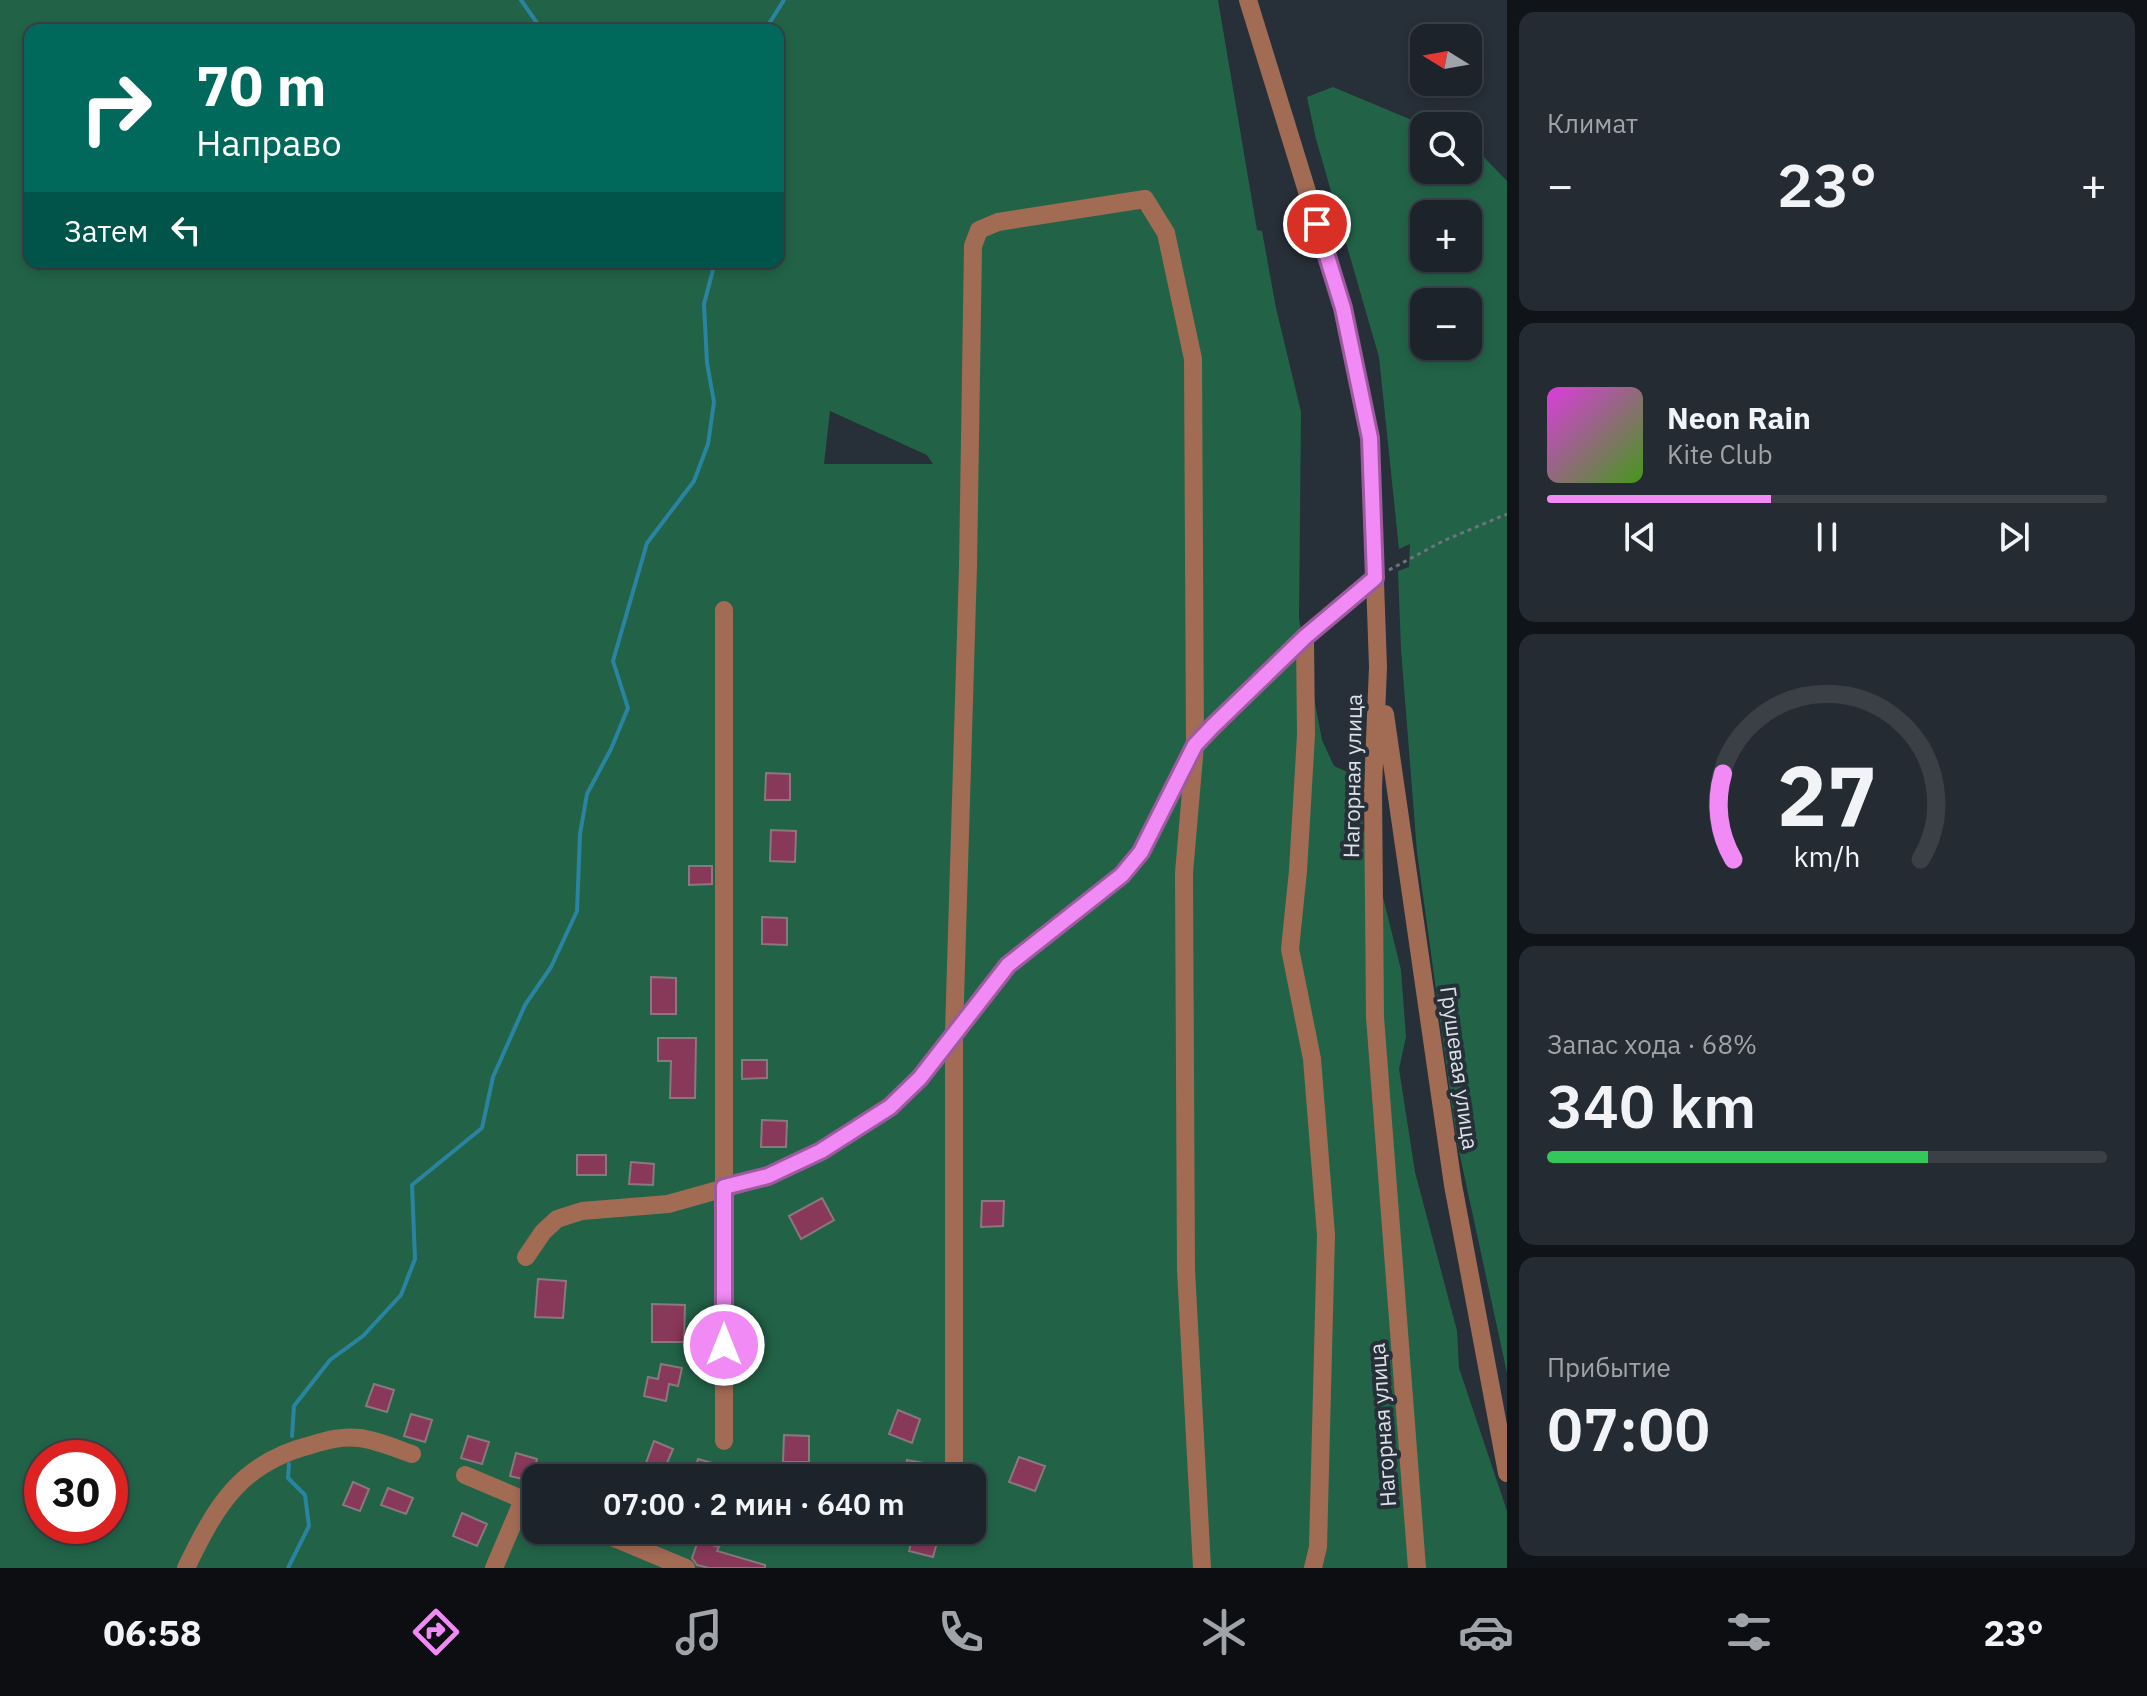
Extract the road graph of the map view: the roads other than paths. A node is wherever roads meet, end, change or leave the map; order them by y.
1 (1248, 0) edge
2 (1375, 578) junction
3 (724, 610) dead end
4 (1305, 637) junction
5 (1378, 667) junction
6 (1195, 745) junction
7 (954, 1033) junction
8 (724, 1187) junction
9 (526, 1257) dead end
10 (724, 1441) dead end
11 (412, 1454) dead end
12 (954, 1464) edge
13 (1507, 1473) edge
14 (465, 1475) dead end
15 (522, 1500) edge
16 (522, 1517) edge
17 (629, 1544) edge
18 (186, 1568) edge
19 (494, 1568) edge
20 (686, 1568) edge
21 (1202, 1568) edge
22 (1313, 1568) edge
23 (1417, 1568) edge

1 - 2 street, Нагорная улица
2 - 4 street
2 - 5 street, Нагорная улица
3 - 8 street
4 - 6 street
4 - 22 street
5 - 13 street, Грушевая улица
5 - 23 street, Нагорная улица
6 - 7 street
6 - 7 street
6 - 21 street
7 - 8 street
7 - 12 street
8 - 9 street
8 - 10 street
11 - 18 street
14 - 15 street
16 - 19 street
17 - 20 street

